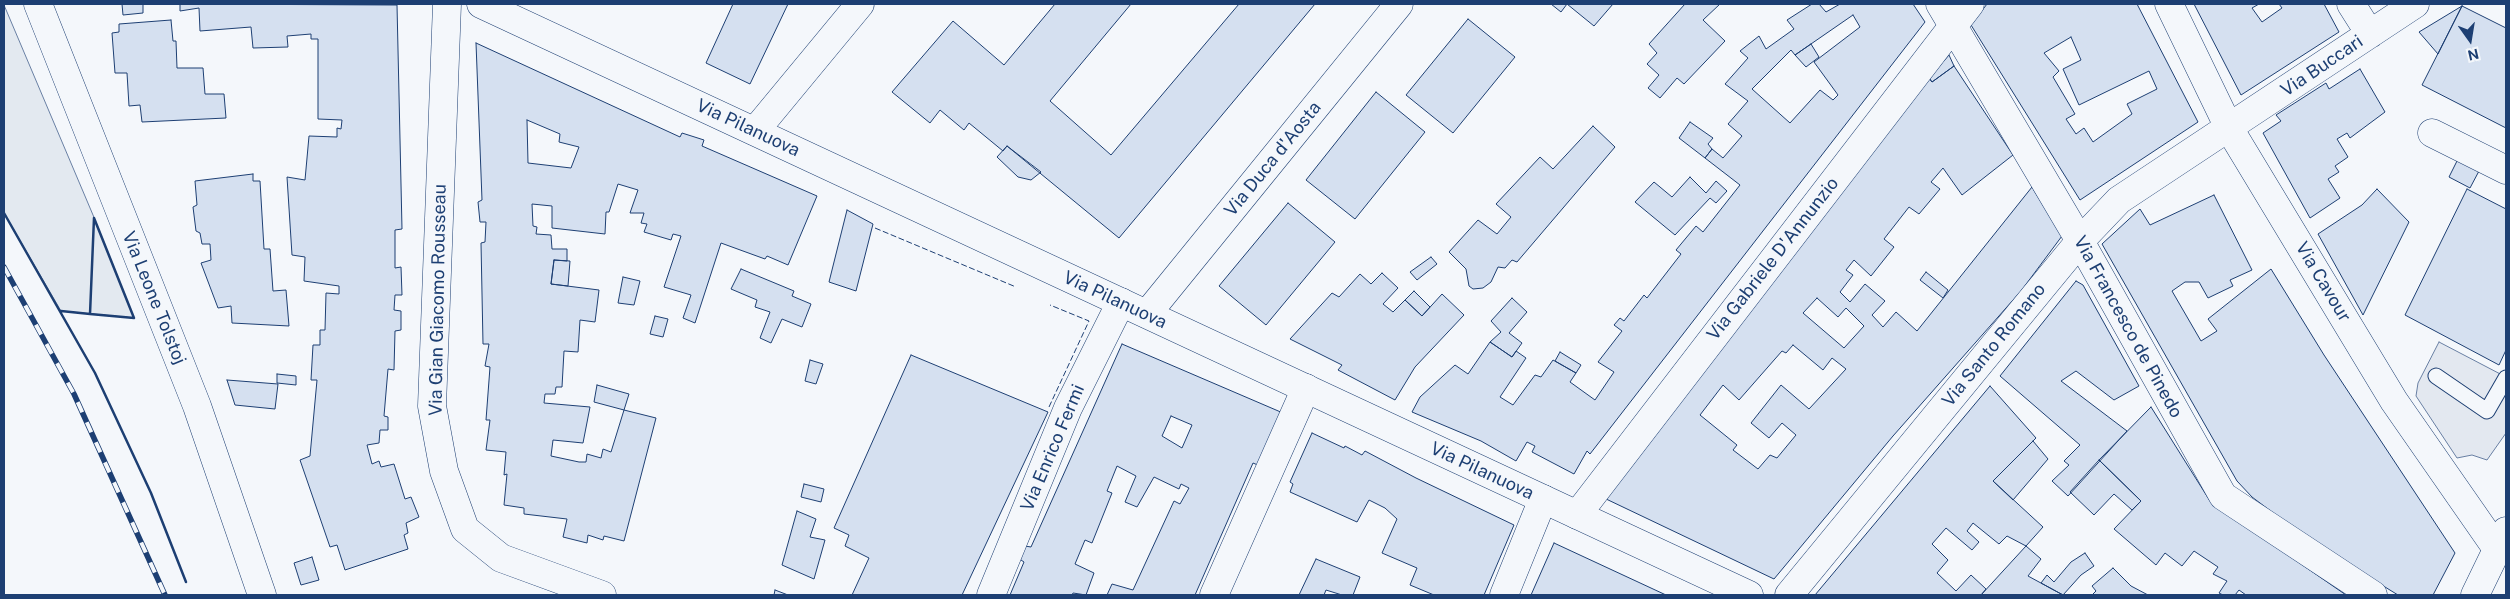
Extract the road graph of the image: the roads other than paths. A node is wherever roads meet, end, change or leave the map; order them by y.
1 (38, 4) edge
2 (447, 4) edge
3 (481, 4) edge
4 (860, 4) edge
5 (1399, 4) edge
6 (2169, 4) edge
7 (2351, 4) edge
8 (2415, 4) edge
9 (1954, 11) edge
10 (2370, 34) junction
11 (2229, 128) junction
12 (755, 131) junction
13 (2432, 133) dead end
14 (2506, 170) edge
15 (2080, 241) junction
16 (1121, 302) junction
17 (1147, 314) junction
18 (2436, 376) dead end
19 (2506, 378) edge
20 (1306, 388) junction
21 (1544, 499) junction
22 (1577, 515) junction
23 (2502, 540) edge
24 (262, 595) edge
25 (602, 595) edge
26 (991, 595) edge
27 (1214, 595) edge
28 (1504, 595) edge
29 (1749, 595) edge
30 (1789, 595) edge
31 (2373, 595) edge
32 (2475, 595) edge

1 - 24 street, Via Leone Tolstoj
2 - 25 street, Via Gian Giacomo Rousseau
3 - 12 street, Via Pilanuova
4 - 12 street
5 - 17 street, Via Duca d'Aosta
6 - 11 street, Via Cavour
7 - 10 street
8 - 10 street, Via Buccari
9 - 15 street, Via Francesco de Pinedo
9 - 22 street, Via Gabriele D'Annunzio
10 - 11 street, Via Buccari
11 - 15 street, Via Santo Romano
11 - 23 street, Via Cavour
12 - 16 street, Via Pilanuova
13 - 14 street
15 - 30 street, Via Santo Romano
15 - 31 street, Via Francesco de Pinedo
16 - 17 street, Via Pilanuova
16 - 26 street, Via Enrico Fermi
17 - 20 street, Via Pilanuova
18 - 19 lane
20 - 21 street, Via Pilanuova
20 - 27 street
21 - 22 street, Via Pilanuova
21 - 28 street
22 - 29 street, Via Pilanuova
23 - 32 street

